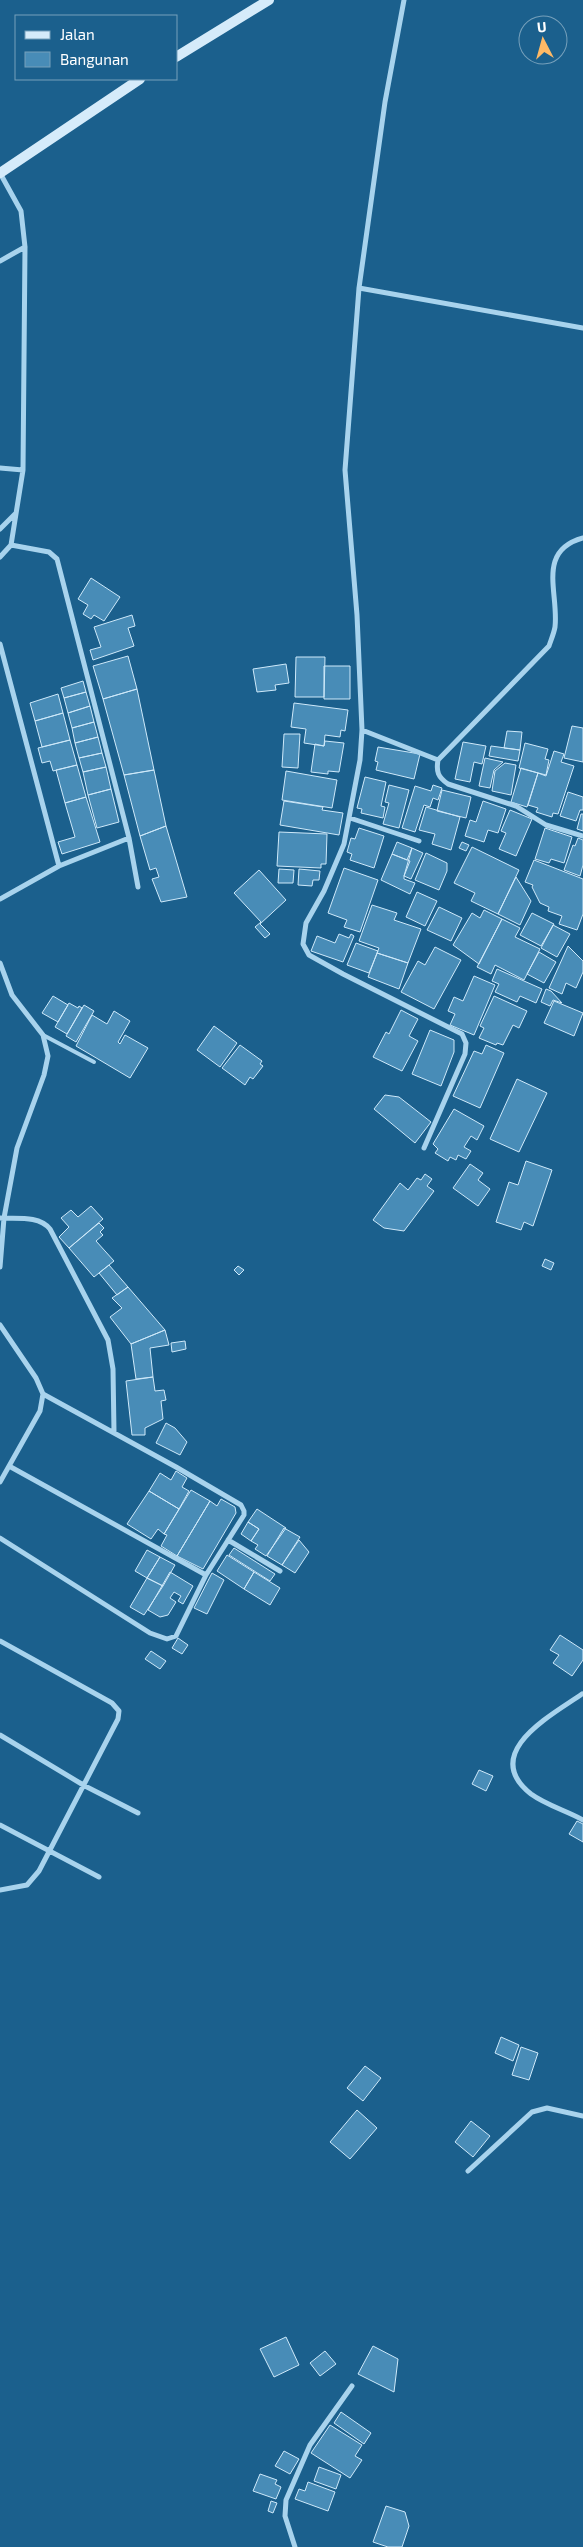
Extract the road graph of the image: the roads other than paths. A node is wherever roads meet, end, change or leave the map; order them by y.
1 (268, 0) edge
2 (404, 0) edge
3 (178, 55) edge
4 (139, 80) edge
5 (0, 173) edge
6 (25, 247) junction
7 (0, 261) edge
8 (359, 288) junction
9 (583, 328) edge
10 (0, 468) edge
11 (23, 470) junction
12 (15, 514) junction
13 (0, 529) edge
14 (583, 538) edge
15 (11, 544) junction
16 (0, 557) edge
17 (0, 644) edge
18 (362, 730) junction
19 (438, 760) junction
20 (350, 818) junction
21 (583, 836) edge
22 (129, 838) junction
23 (419, 840) dead end
24 (59, 866) junction
25 (138, 887) dead end
26 (0, 899) edge
27 (0, 963) edge
28 (43, 1035) junction
29 (94, 1062) dead end
30 (424, 1148) dead end
31 (2, 1218) edge
32 (0, 1267) edge
33 (0, 1325) edge
34 (43, 1394) junction
35 (114, 1432) junction
36 (9, 1466) junction
37 (0, 1482) edge
38 (0, 1538) edge
39 (228, 1540) junction
40 (280, 1570) dead end
41 (206, 1575) junction
42 (0, 1641) edge
43 (583, 1694) edge
44 (0, 1735) edge
45 (84, 1786) junction
46 (138, 1813) dead end
47 (583, 1820) edge
48 (0, 1825) edge
49 (48, 1851) junction
50 (99, 1878) dead end
51 (0, 1890) edge
52 (583, 2116) edge
53 (468, 2171) dead end
54 (352, 2386) dead end
55 (295, 2547) edge

1 - 3 street
2 - 8 street
4 - 5 street
5 - 6 street
6 - 7 street
6 - 11 street
8 - 9 street
8 - 18 street
10 - 11 street
11 - 12 street
12 - 13 street
12 - 15 street
14 - 19 street
15 - 16 street
15 - 22 street
17 - 24 street
18 - 19 street
18 - 20 street
19 - 21 street
20 - 23 street
20 - 30 street
22 - 24 street
22 - 25 street
24 - 26 street
27 - 28 street
28 - 29 lane
28 - 31 street
31 - 32 street
31 - 35 street
33 - 34 street
34 - 35 street
34 - 36 street
35 - 39 street
36 - 37 street
36 - 41 street
38 - 41 street
39 - 40 street
39 - 41 street
42 - 45 street
43 - 47 street
44 - 45 street
45 - 46 street
45 - 49 street
48 - 49 street
49 - 50 street
49 - 51 street
52 - 53 street
54 - 55 street

